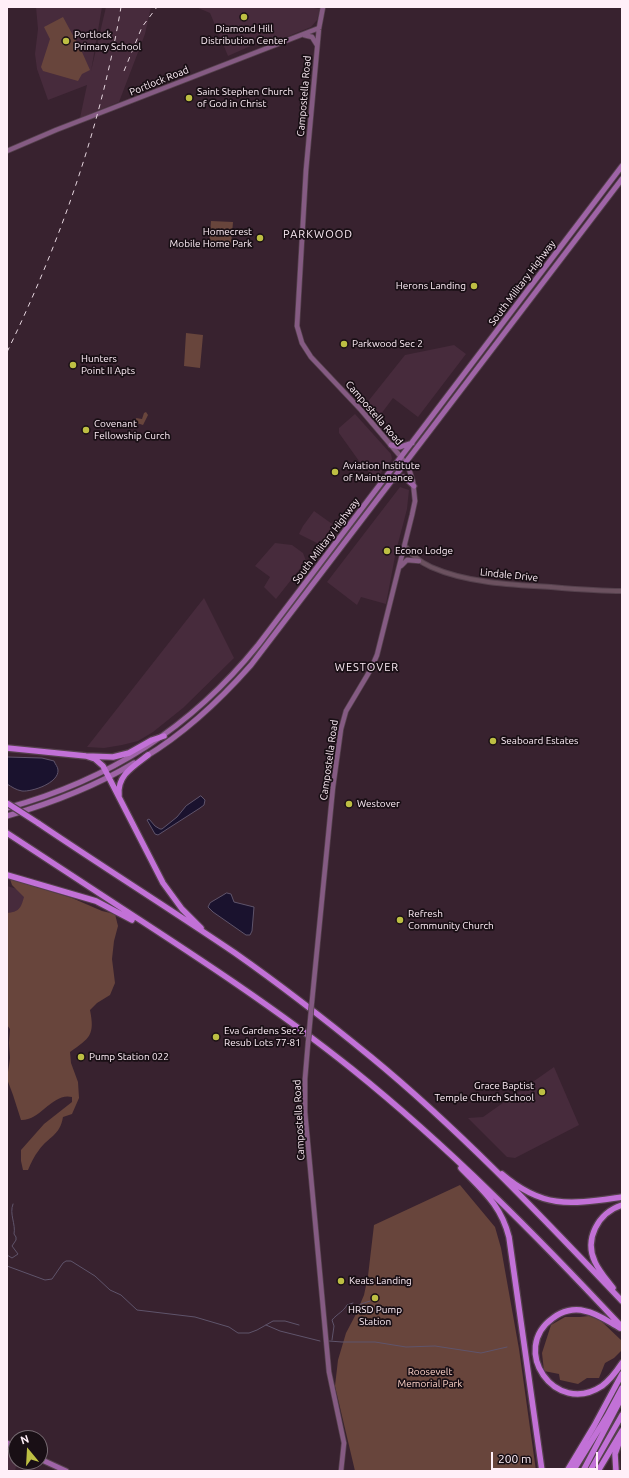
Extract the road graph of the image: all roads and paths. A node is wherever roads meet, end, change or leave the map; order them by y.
1 (323, 7) edge
2 (319, 28) junction
3 (302, 35) junction
4 (317, 45) junction
5 (7, 151) edge
6 (622, 166) edge
7 (622, 179) edge
8 (413, 442) junction
9 (391, 445) junction
10 (401, 457) junction
11 (406, 463) junction
12 (392, 482) junction
13 (414, 486) junction
14 (405, 546) junction
15 (419, 561) junction
16 (400, 567) junction
17 (622, 591) edge
18 (164, 736) junction
19 (7, 748) edge
20 (148, 755) junction
21 (86, 756) junction
22 (106, 771) junction
23 (109, 778) junction
24 (120, 799) junction
25 (7, 803) edge
26 (7, 808) edge
27 (7, 816) edge
28 (7, 833) edge
29 (7, 874) edge
30 (213, 939) junction
31 (205, 963) junction
32 (427, 1134) junction
33 (461, 1139) junction
34 (622, 1197) edge
35 (622, 1205) edge
36 (622, 1300) edge
37 (622, 1328) edge
38 (622, 1364) edge
39 (622, 1374) edge
40 (622, 1388) edge
41 (622, 1397) edge
42 (622, 1415) edge
43 (622, 1431) edge
44 (48, 1463) edge
45 (66, 1471) edge
46 (340, 1471) edge
47 (542, 1471) edge
48 (568, 1471) edge
49 (573, 1471) edge
50 (583, 1471) edge
51 (590, 1471) edge
52 (598, 1471) edge
53 (616, 1471) edge

1 - 2 main road, Campostella Road
2 - 3 main road, Portlock Road
2 - 4 main road, Campostella Road
3 - 4 main road
3 - 5 main road, Portlock Road
4 - 9 main road, Campostella Road
6 - 8 main road, South Military Highway
7 - 11 main road, South Military Highway
8 - 9 main road
8 - 10 main road, South Military Highway
9 - 10 main road, Campostella Road
10 - 11 main road, Campostella Road
10 - 18 main road, South Military Highway
11 - 12 main road, South Military Highway
11 - 13 main road, Campostella Road
12 - 13 main road
12 - 20 main road, South Military Highway
13 - 14 main road, Campostella Road
14 - 15 street, Lindale Drive
14 - 16 main road, Campostella Road
15 - 16 main road
15 - 17 street, Lindale Drive
16 - 46 main road, Campostella Road, bridge
18 - 21 highway
18 - 22 main road, South Military Highway
19 - 21 highway
20 - 23 main road, South Military Highway
20 - 24 highway
21 - 22 highway
22 - 23 highway
22 - 26 main road, South Military Highway
23 - 24 highway
23 - 27 main road, South Military Highway
24 - 30 highway
25 - 30 highway, bridge
28 - 31 highway
29 - 31 highway
30 - 33 highway
31 - 32 highway
32 - 37 highway
32 - 47 highway
33 - 34 highway
33 - 36 highway
35 - 36 highway
37 - 38 highway
39 - 48 highway
40 - 49 highway
41 - 50 highway
42 - 51 highway
43 - 52 highway
43 - 53 highway
44 - 45 main road

